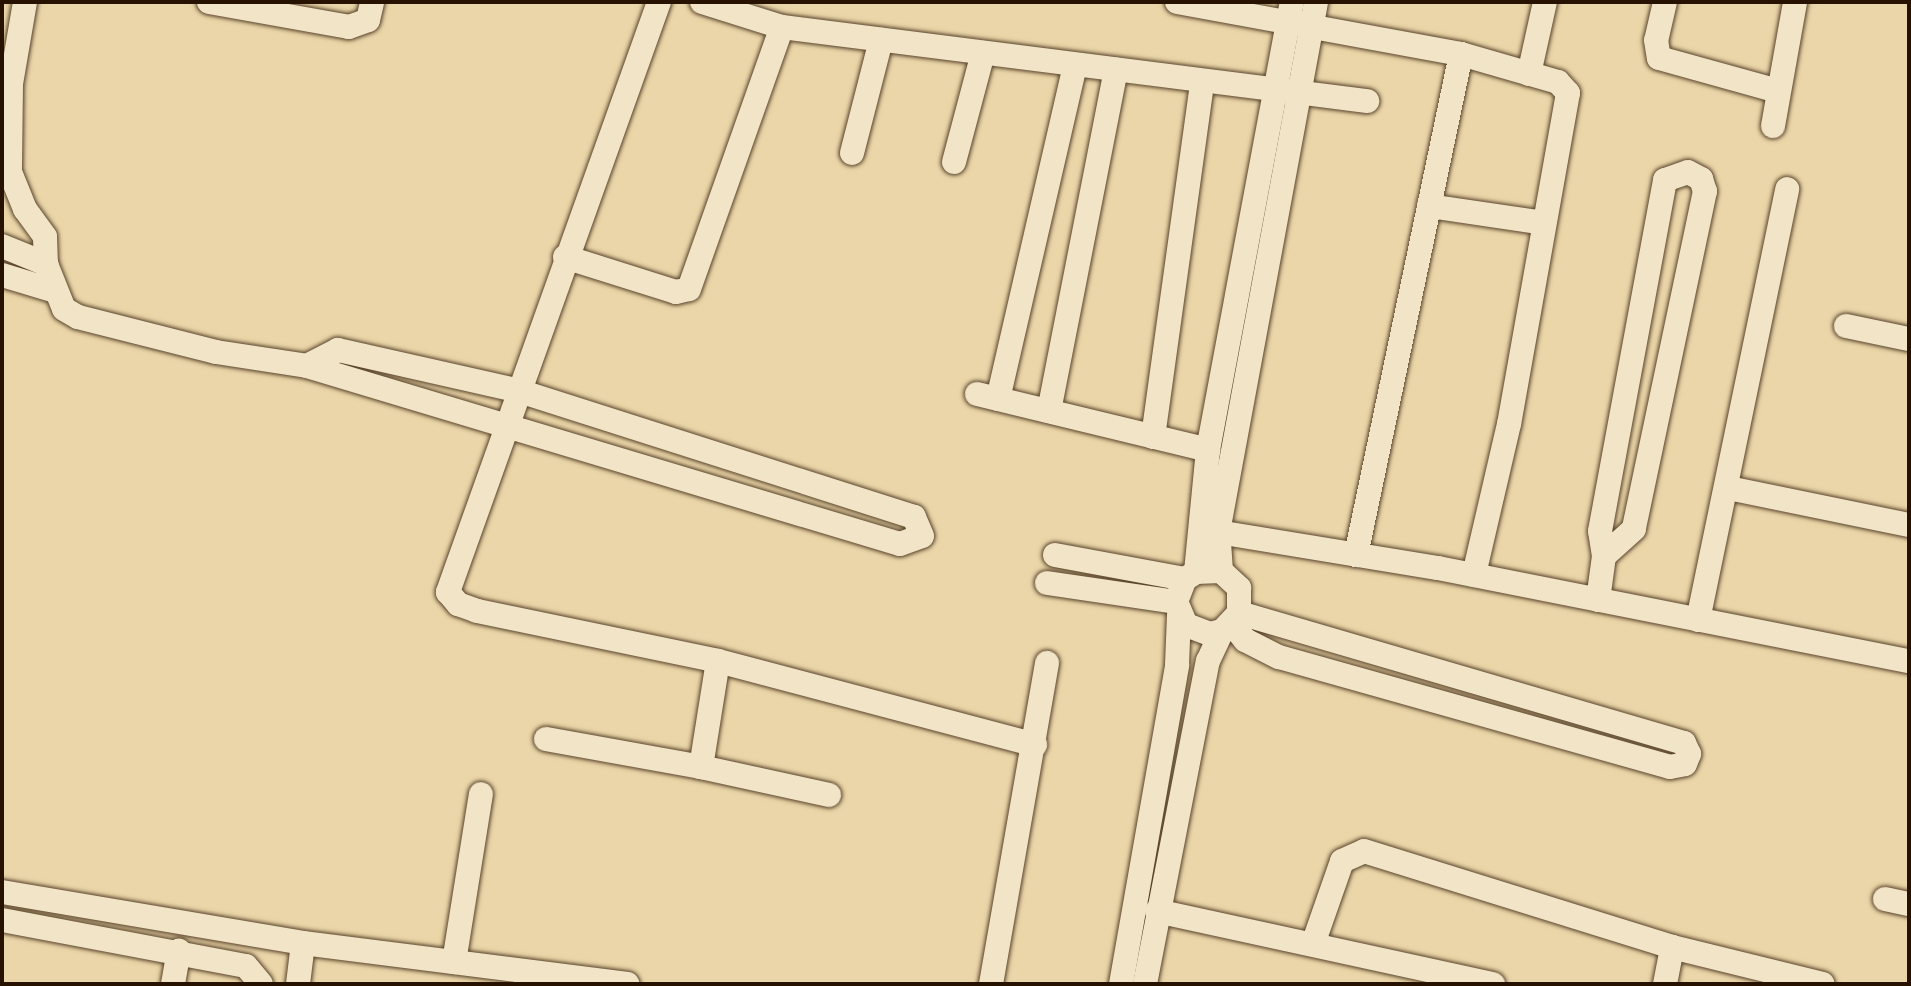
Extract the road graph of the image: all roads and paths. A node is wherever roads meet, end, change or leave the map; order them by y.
1 (25, 2) edge
2 (209, 2) edge
3 (372, 2) edge
4 (659, 2) edge
5 (702, 2) edge
6 (1177, 2) edge
7 (1316, 2) edge
8 (1545, 2) edge
9 (1665, 2) edge
10 (1795, 2) edge
11 (1297, 19) edge
12 (11, 27) edge
13 (782, 27) junction
14 (881, 40) junction
15 (983, 52) junction
16 (1461, 54) junction
17 (1076, 65) junction
18 (1116, 70) junction
19 (1529, 74) junction
20 (1202, 82) junction
21 (1274, 91) junction
22 (1778, 91) junction
23 (1301, 92) junction
24 (1367, 101) dead end
25 (1773, 126) dead end
26 (852, 153) dead end
27 (954, 162) dead end
28 (1787, 189) dead end
29 (1429, 206) junction
30 (1544, 223) junction
31 (2, 246) edge
32 (565, 257) junction
33 (46, 264) junction
34 (2, 275) edge
35 (55, 291) junction
36 (1846, 326) dead end
37 (1909, 340) edge
38 (307, 366) junction
39 (520, 391) junction
40 (1049, 411) junction
41 (509, 424) junction
42 (1153, 437) junction
43 (1208, 450) junction
44 (1728, 488) junction
45 (1909, 525) edge
46 (1219, 531) junction
47 (1055, 555) dead end
48 (1356, 555) junction
49 (1604, 556) junction
50 (1220, 571) junction
51 (1191, 575) junction
52 (1474, 575) junction
53 (1046, 583) dead end
54 (1598, 600) junction
55 (1178, 608) junction
56 (1698, 620) junction
57 (1231, 622) junction
58 (718, 661) junction
59 (1909, 661) edge
60 (1047, 663) dead end
61 (546, 739) dead end
62 (1035, 745) junction
63 (701, 767) junction
64 (481, 794) dead end
65 (828, 795) dead end
66 (2, 892) edge
67 (1885, 899) dead end
68 (1909, 904) edge
69 (1157, 911) junction
70 (2, 920) edge
71 (303, 943) junction
72 (1312, 944) junction
73 (1672, 947) junction
74 (179, 951) junction
75 (454, 962) junction
76 (1778, 979) edge
77 (173, 984) edge
78 (261, 984) edge
79 (298, 984) edge
80 (627, 984) edge
81 (991, 984) edge
82 (1121, 984) edge
83 (1145, 984) edge
84 (1493, 984) edge
85 (1665, 984) edge
86 (1823, 984) edge

1 - 12 street
2 - 3 street
4 - 32 street
5 - 13 street
6 - 11 street
7 - 11 street
8 - 19 street
9 - 22 street
10 - 22 street
11 - 16 street
11 - 21 street
11 - 23 street
12 - 33 street
13 - 14 street
13 - 32 street
14 - 15 street
14 - 26 street
15 - 17 street
15 - 27 street
16 - 19 street
16 - 29 street
17 - 18 street
17 - 40 street
18 - 20 street
18 - 40 street
19 - 30 street
20 - 21 street
20 - 42 street
21 - 23 street
21 - 43 street
22 - 25 street
23 - 24 street
23 - 46 street
28 - 44 street
29 - 30 street
29 - 48 street
30 - 52 street
31 - 33 street
32 - 39 street
33 - 35 street
34 - 35 street
35 - 38 street
36 - 37 street
38 - 39 street
38 - 41 street
39 - 41 street
39 - 41 street
40 - 42 street
41 - 58 street
42 - 43 street
43 - 51 street
44 - 45 street
44 - 56 street
46 - 48 street
46 - 50 street
47 - 51 street
48 - 52 street
49 - 49 street
49 - 54 street
50 - 51 street
50 - 57 street
51 - 55 street
52 - 54 street
53 - 55 street
54 - 56 street
55 - 57 street
55 - 82 street
56 - 59 street
57 - 57 street
57 - 69 street
58 - 62 street
58 - 63 street
60 - 62 street
61 - 63 street
62 - 81 street
63 - 65 street
64 - 75 street
66 - 71 street
67 - 68 street
69 - 72 street
69 - 83 street
70 - 74 street
71 - 75 street
71 - 79 street
72 - 73 street
72 - 84 street
73 - 76 street
73 - 85 street
74 - 77 street
74 - 78 street
75 - 80 street
76 - 86 street

